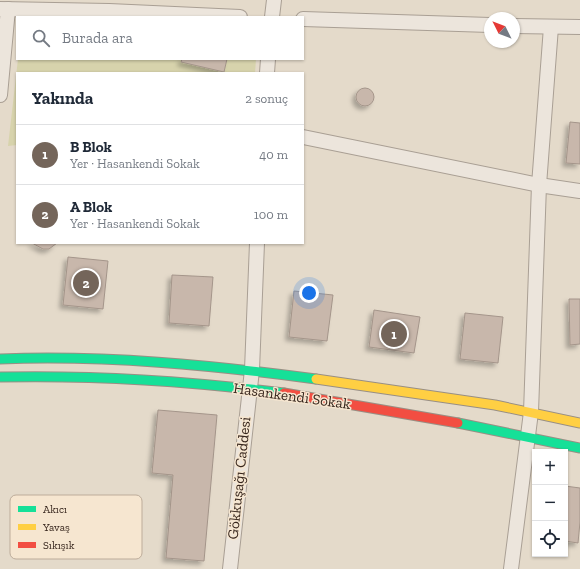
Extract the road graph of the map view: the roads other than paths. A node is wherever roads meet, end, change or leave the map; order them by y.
1 (274, 0) edge
2 (109, 5) edge
3 (4, 9) edge
4 (229, 16) edge
5 (272, 16) edge
6 (304, 19) edge
7 (484, 25) edge
8 (520, 26) edge
9 (551, 27) junction
10 (580, 27) edge
11 (268, 60) edge
12 (267, 72) edge
13 (0, 95) edge
14 (304, 137) edge
15 (539, 185) junction
16 (580, 191) edge
17 (257, 244) edge
18 (0, 359) edge
19 (252, 370) junction
20 (0, 377) edge
21 (249, 389) junction
22 (531, 412) junction
23 (580, 423) edge
24 (528, 436) junction
25 (580, 448) edge
26 (230, 569) edge
27 (512, 569) edge

1 - 5 street
2 - 3 street
2 - 4 street
3 - 13 street
6 - 7 street
8 - 9 street
9 - 10 street
9 - 15 street
11 - 12 street
14 - 15 street
15 - 16 street
15 - 22 street
17 - 19 street, Gökkuşağı Caddesi
18 - 19 main road, Hasankendi Sokak
19 - 21 street, Gökkuşağı Caddesi
19 - 22 main road, Hasankendi Sokak
20 - 21 main road, Hasankendi Sokak
21 - 24 main road, Hasankendi Sokak
21 - 26 street, Gökkuşağı Caddesi
22 - 23 main road, Hasankendi Sokak
22 - 24 street
24 - 25 main road, Hasankendi Sokak
24 - 27 street

